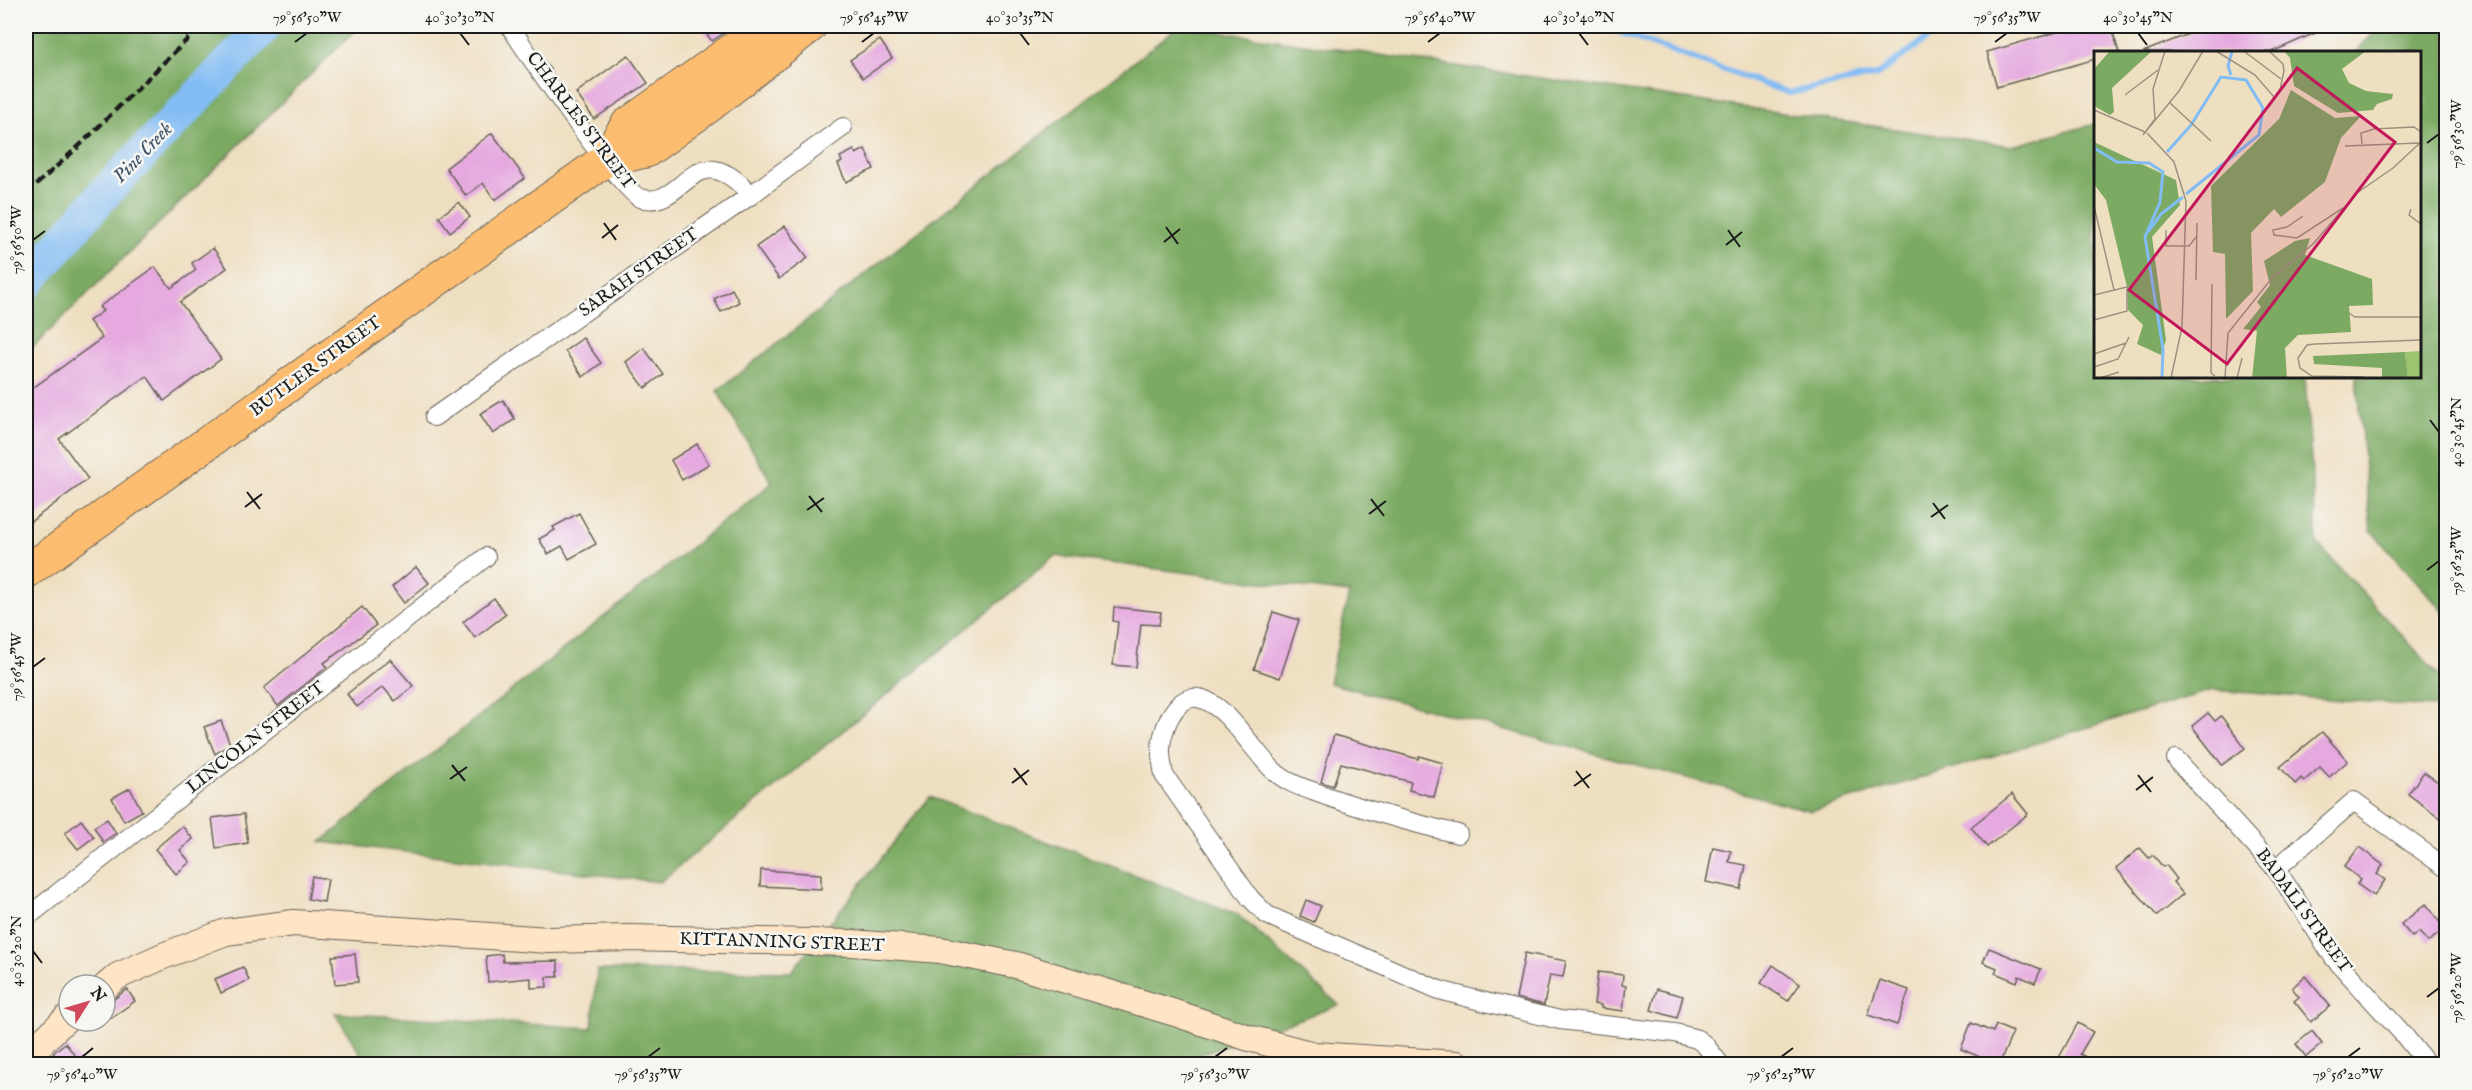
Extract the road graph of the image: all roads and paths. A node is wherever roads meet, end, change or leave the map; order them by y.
1 (510, 26) edge
2 (766, 26) edge
3 (810, 26) edge
4 (843, 127) dead end
5 (605, 160) junction
6 (751, 195) junction
7 (434, 417) dead end
8 (486, 557) dead end
9 (26, 573) edge
10 (2176, 759) dead end
11 (1458, 834) dead end
12 (2446, 868) edge
13 (2276, 869) junction
14 (26, 918) edge
15 (117, 979) edge
16 (57, 1027) edge
17 (26, 1057) edge
18 (1457, 1065) edge
19 (1720, 1065) edge
20 (2427, 1065) edge

1 - 5 street, CHARLES STREET
2 - 5 highway, BUTLER STREET
3 - 5 highway, BUTLER STREET
4 - 6 street, SARAH STREET
5 - 6 street, CHARLES STREET
5 - 9 highway, BUTLER STREET
6 - 7 street, SARAH STREET
8 - 14 street, LINCOLN STREET
10 - 13 street, BADALI STREET
11 - 19 street
12 - 13 street
13 - 20 street, BADALI STREET
15 - 18 street, KITTANNING STREET
16 - 17 street

